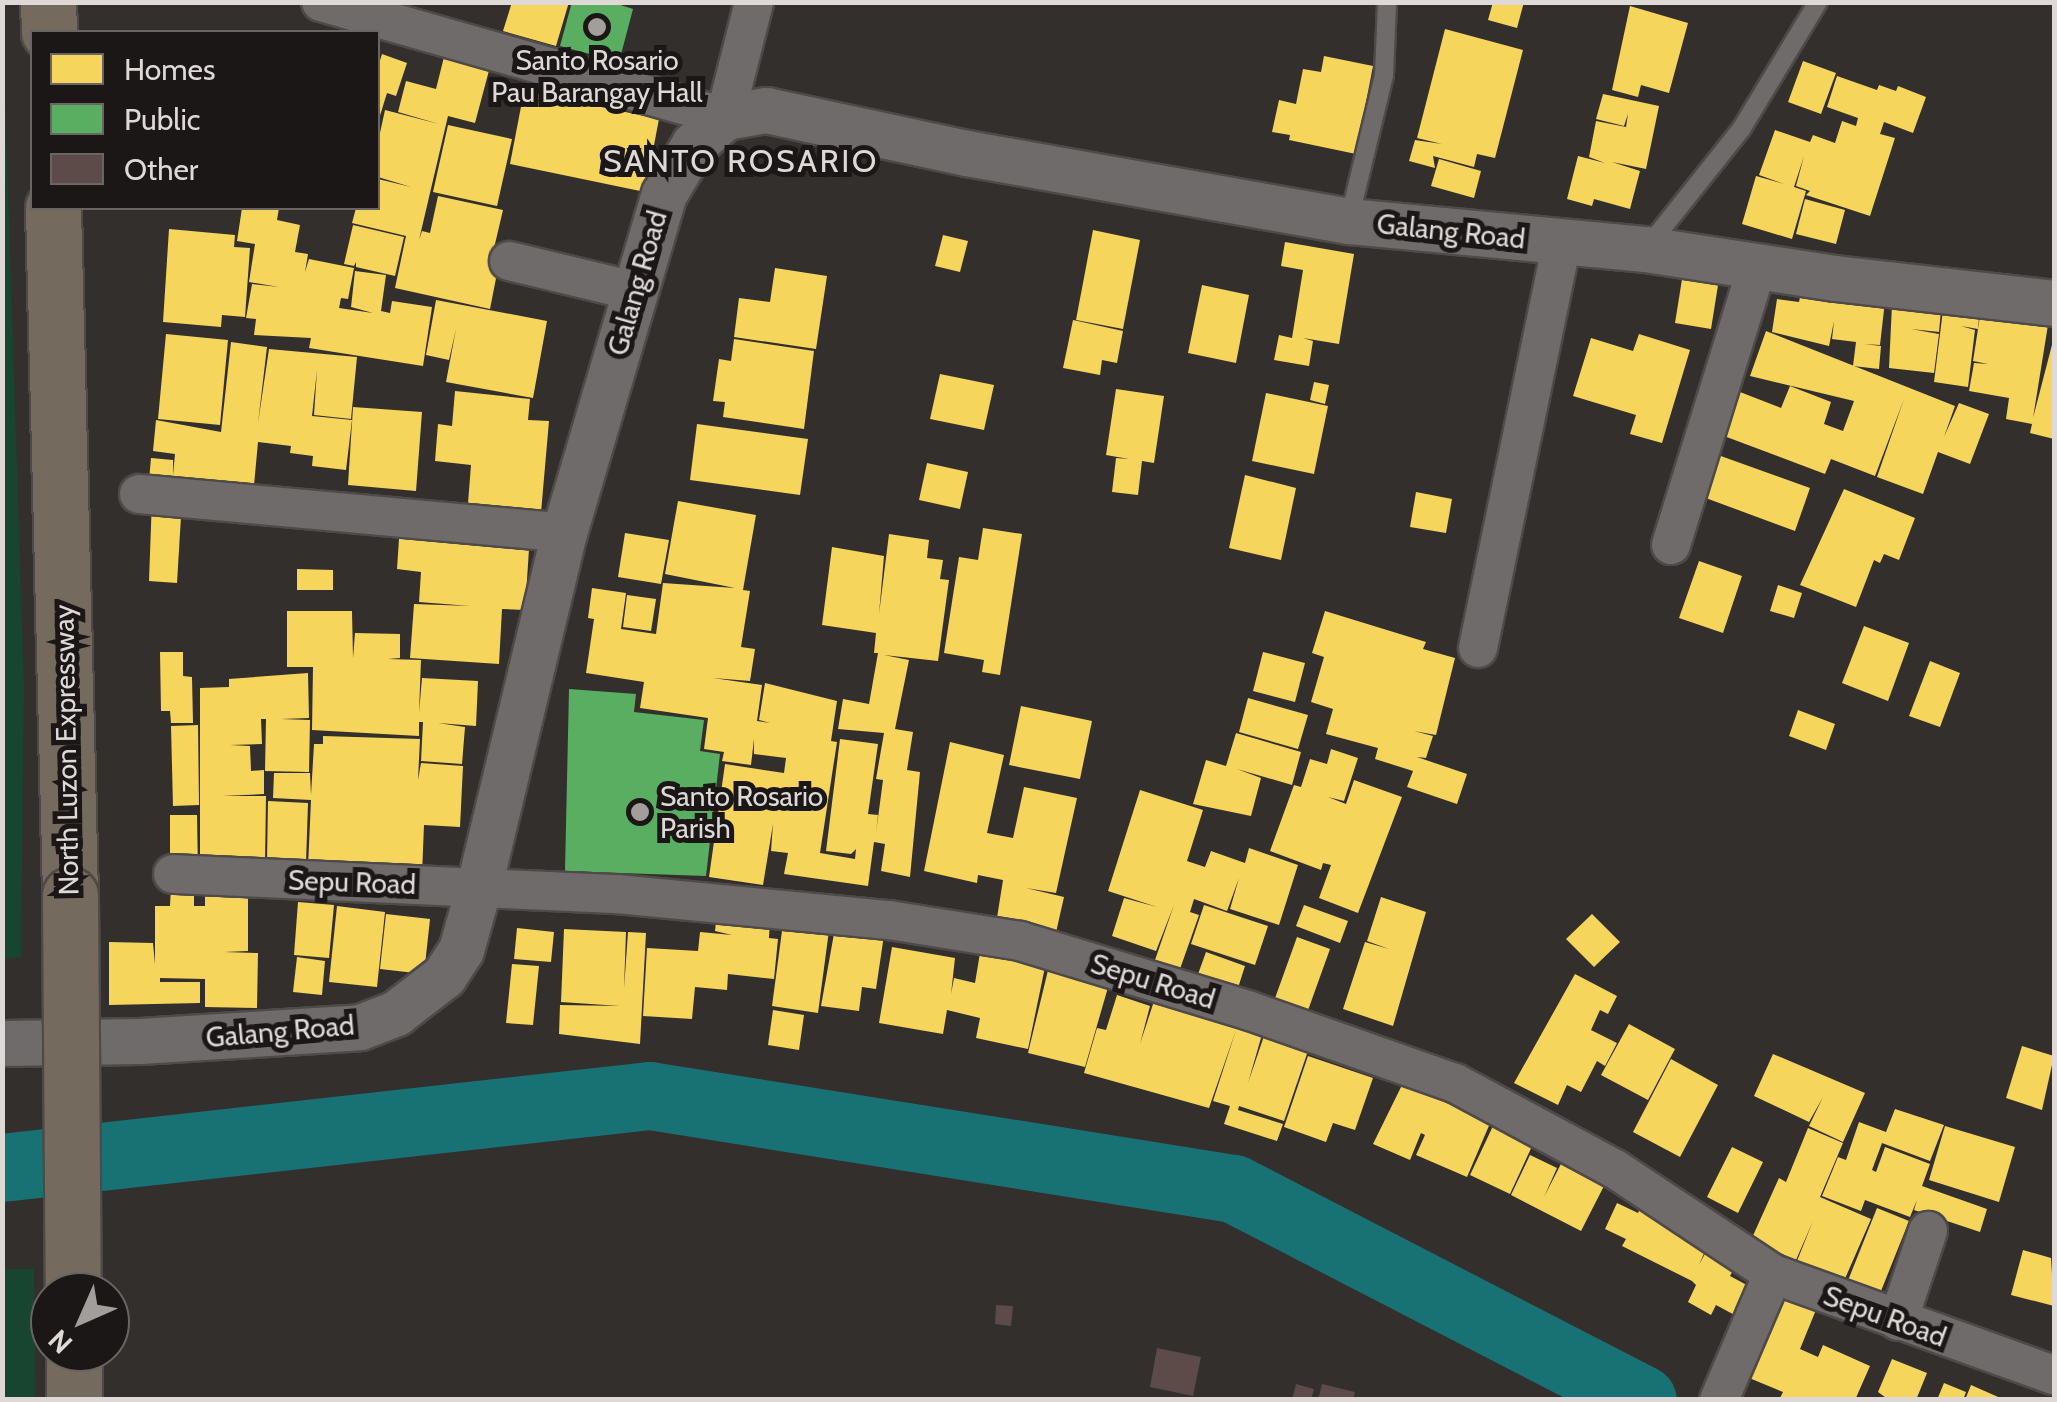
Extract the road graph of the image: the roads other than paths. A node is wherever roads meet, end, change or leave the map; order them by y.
1 (48, 2) edge
2 (321, 2) edge
3 (754, 2) edge
4 (1387, 2) edge
5 (1818, 2) edge
6 (48, 30) edge
7 (725, 116) junction
8 (52, 210) edge
9 (1349, 221) junction
10 (1562, 243) junction
11 (1645, 249) junction
12 (509, 261) dead end
13 (1757, 266) junction
14 (634, 291) junction
15 (2054, 303) edge
16 (139, 494) dead end
17 (564, 534) junction
18 (1671, 545) dead end
19 (1478, 648) dead end
20 (173, 874) dead end
21 (480, 886) junction
22 (2, 1043) edge
23 (1928, 1231) dead end
24 (73, 1272) edge
25 (1773, 1274) junction
26 (1898, 1321) junction
27 (74, 1372) edge
28 (2054, 1375) edge
29 (74, 1400) edge
30 (1719, 1400) edge

1 - 6 highway
2 - 7 street
3 - 7 street
4 - 9 lane
5 - 11 lane
7 - 9 street, Galang Road
7 - 14 street, Galang Road
8 - 24 highway, North Luzon Expressway, bridge
9 - 10 street, Galang Road
10 - 11 street, Galang Road
10 - 19 street
11 - 13 street, Galang Road
12 - 14 street
13 - 15 street, Galang Road
13 - 18 street
14 - 17 street, Galang Road
16 - 17 street
17 - 21 street, Galang Road
20 - 21 street, Sepu Road
21 - 22 street, Galang Road
21 - 25 street, Sepu Road
23 - 26 street
25 - 26 street, Sepu Road
25 - 30 street
26 - 28 street, Sepu Road
27 - 29 highway

